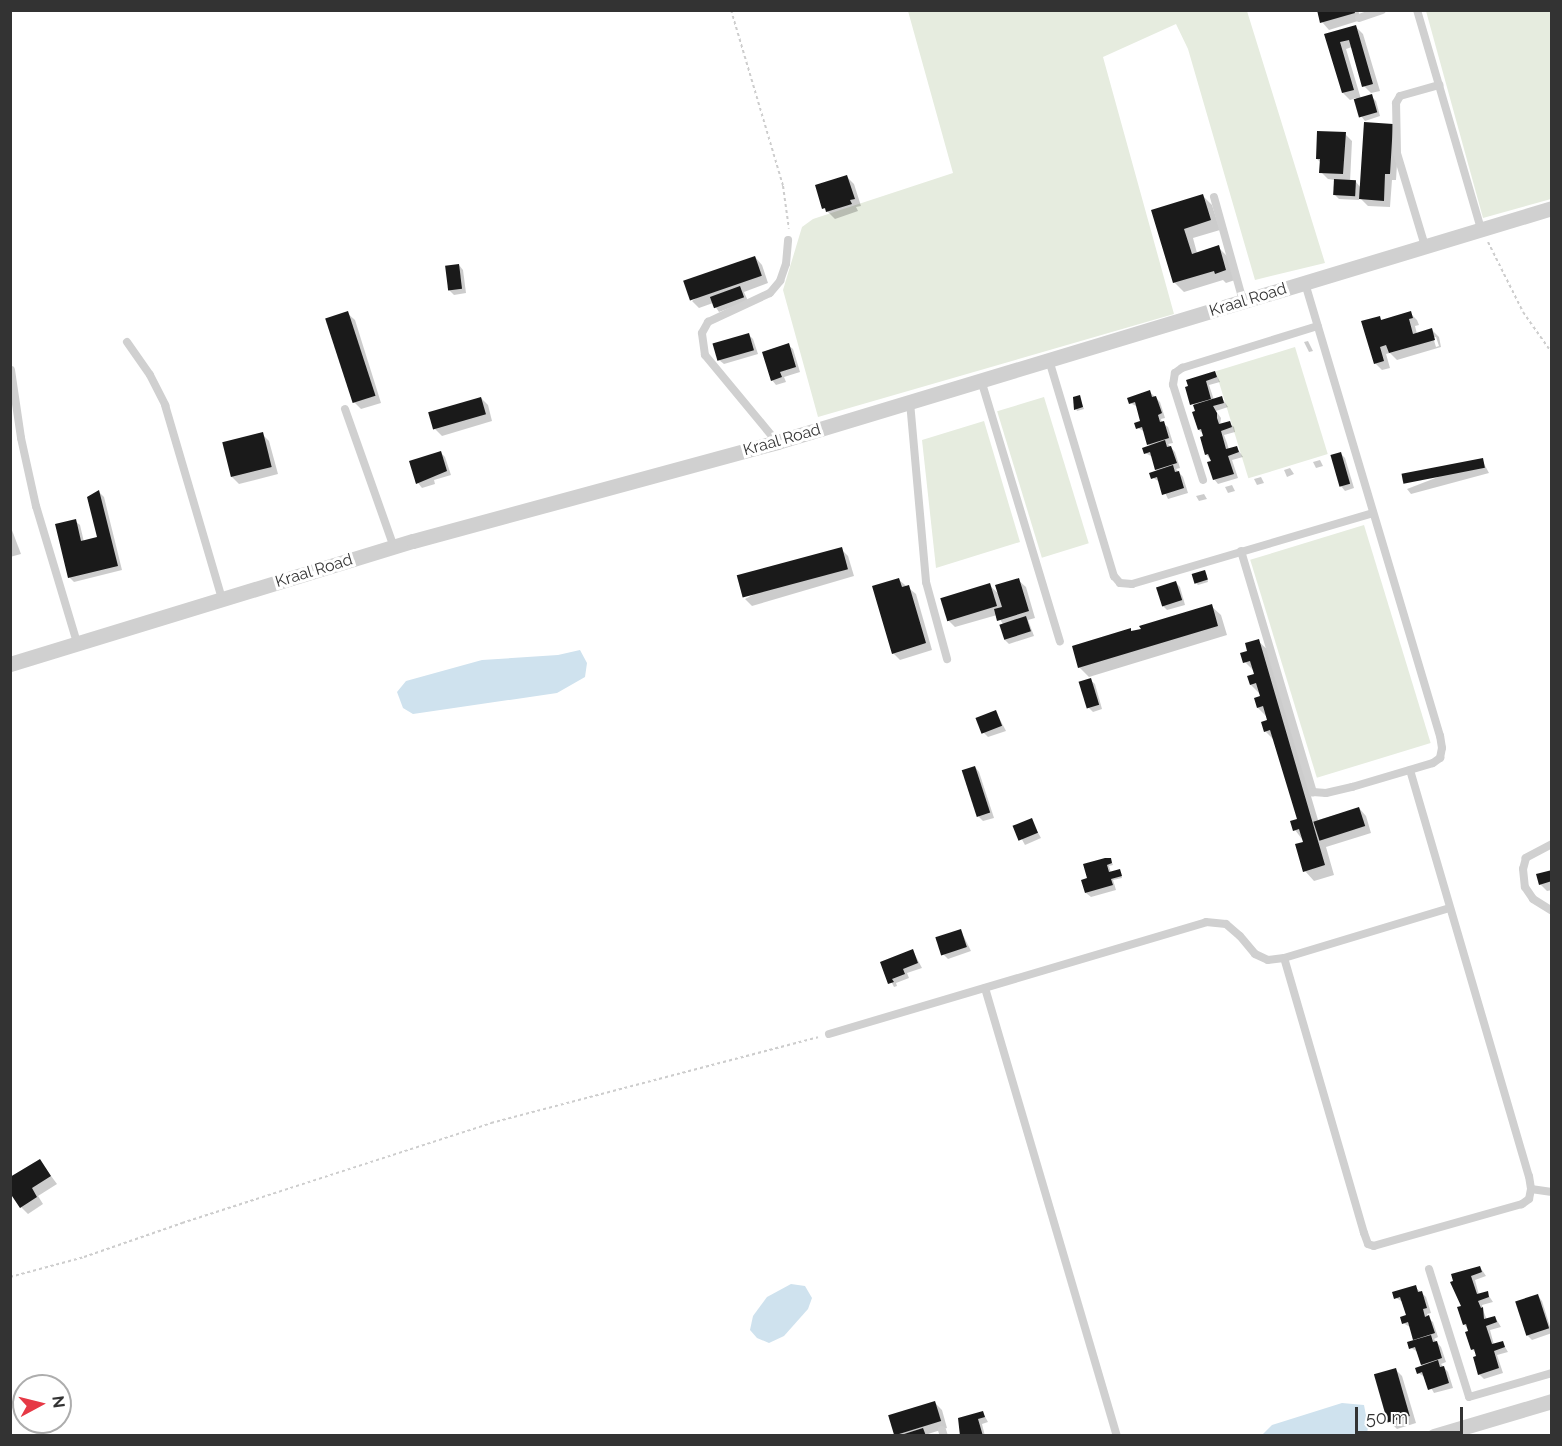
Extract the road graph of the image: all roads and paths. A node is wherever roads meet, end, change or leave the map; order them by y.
1 (731, 10) edge
2 (1382, 10) edge
3 (1417, 10) edge
4 (1359, 18) dead end
5 (1439, 85) junction
6 (1214, 197) dead end
7 (1551, 208) edge
8 (1481, 229) junction
9 (789, 240) joint
10 (1425, 246) junction
11 (1305, 282) junction
12 (1243, 301) junction
13 (1318, 326) junction
14 (127, 342) dead end
15 (1551, 353) edge
16 (1050, 360) junction
17 (11, 370) edge
18 (981, 380) junction
19 (910, 402) junction
20 (345, 409) dead end
21 (777, 442) junction
22 (1203, 480) dead end
23 (1373, 513) junction
24 (394, 546) junction
25 (1241, 552) junction
26 (222, 599) junction
27 (1060, 641) dead end
28 (77, 644) junction
29 (947, 659) dead end
30 (10, 664) edge
31 (1410, 770) junction
32 (1551, 844) edge
33 (1450, 908) junction
34 (1551, 911) edge
35 (1284, 958) junction
36 (985, 988) junction
37 (830, 1034) joint
38 (1532, 1189) junction
39 (1551, 1192) edge
40 (1429, 1269) dead end
41 (10, 1277) edge
42 (1551, 1372) edge
43 (1551, 1401) edge
44 (1117, 1436) edge
45 (1434, 1436) edge

1 - 9 path
2 - 4 lane
3 - 5 lane
5 - 8 lane
5 - 10 lane
6 - 12 lane
7 - 8 street, Kraal Road
8 - 10 street, Kraal Road
8 - 15 path
9 - 21 lane
10 - 11 street, Kraal Road
11 - 12 street, Kraal Road
11 - 13 lane
12 - 16 street, Kraal Road
13 - 22 lane
13 - 23 lane
14 - 26 lane
16 - 18 street, Kraal Road
16 - 25 lane
17 - 28 lane
18 - 19 street, Kraal Road
18 - 27 lane
19 - 21 street, Kraal Road
19 - 29 lane
20 - 24 lane
21 - 24 street, Kraal Road
23 - 25 lane
23 - 31 lane
24 - 26 street, Kraal Road
25 - 31 lane
26 - 28 street, Kraal Road
28 - 30 street, Kraal Road
31 - 33 lane
32 - 34 lane
33 - 35 lane
33 - 38 lane
35 - 36 lane
35 - 38 lane
36 - 37 lane
36 - 44 lane
37 - 41 path
38 - 39 lane
40 - 42 lane
43 - 45 street

